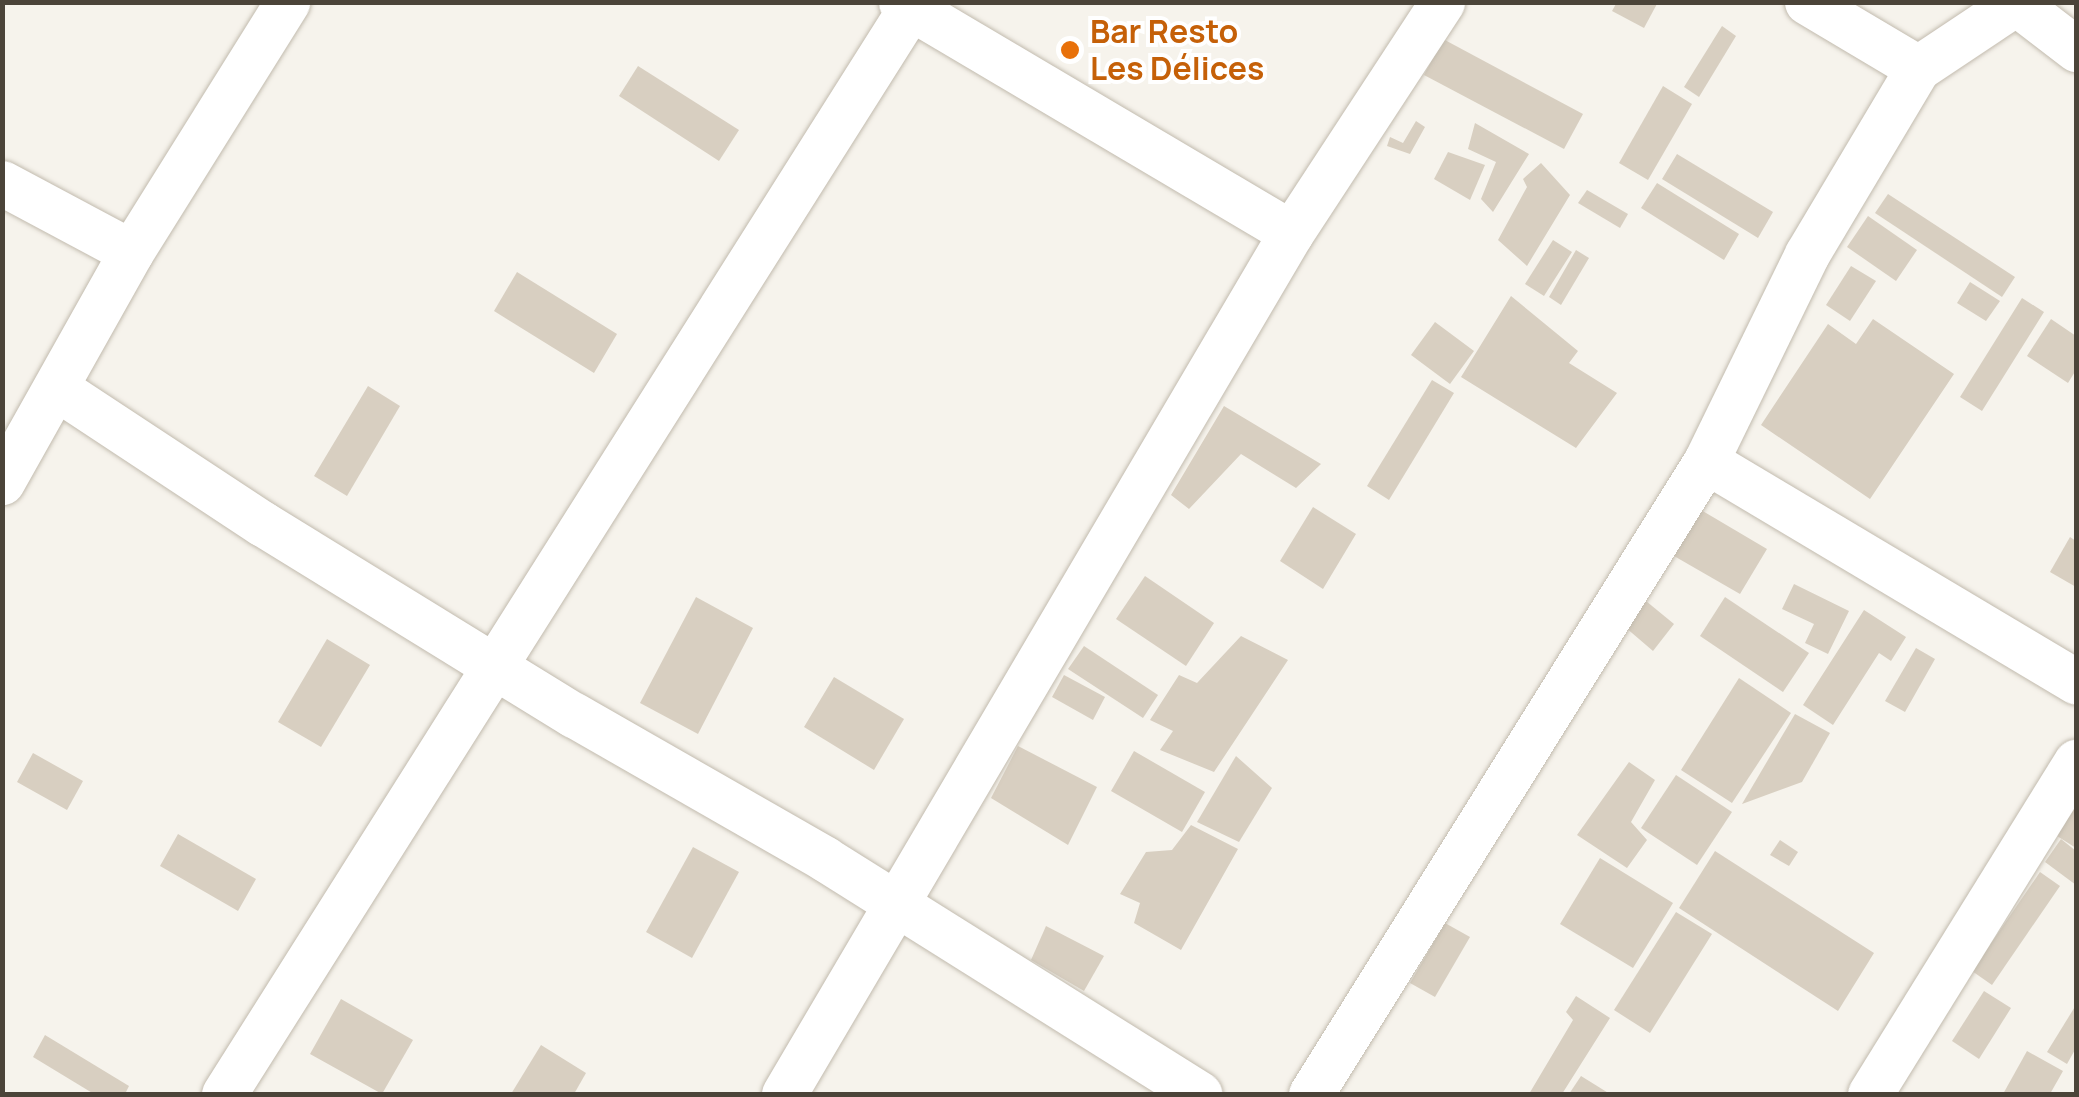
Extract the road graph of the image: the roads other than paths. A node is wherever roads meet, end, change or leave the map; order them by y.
1 (286, 2) edge
2 (1442, 2) edge
3 (1807, 2) edge
4 (2016, 3) edge
5 (908, 4) edge
6 (2076, 49) edge
7 (1918, 68) junction
8 (2, 183) edge
9 (1291, 233) junction
10 (131, 252) junction
11 (58, 389) junction
12 (1706, 461) junction
13 (2, 482) edge
14 (498, 665) junction
15 (2076, 682) edge
16 (2076, 762) edge
17 (892, 902) junction
18 (224, 1094) edge
19 (784, 1094) edge
20 (1199, 1094) edge
21 (1311, 1094) edge
22 (1870, 1094) edge

1 - 10 street
2 - 9 street
3 - 7 street
4 - 6 street
4 - 7 street
5 - 9 street
5 - 14 street
7 - 12 street
8 - 10 street
9 - 17 street
10 - 11 street
11 - 13 street
11 - 14 street
12 - 15 street
12 - 21 street
14 - 17 street
14 - 18 street
16 - 22 street
17 - 19 street
17 - 20 street

